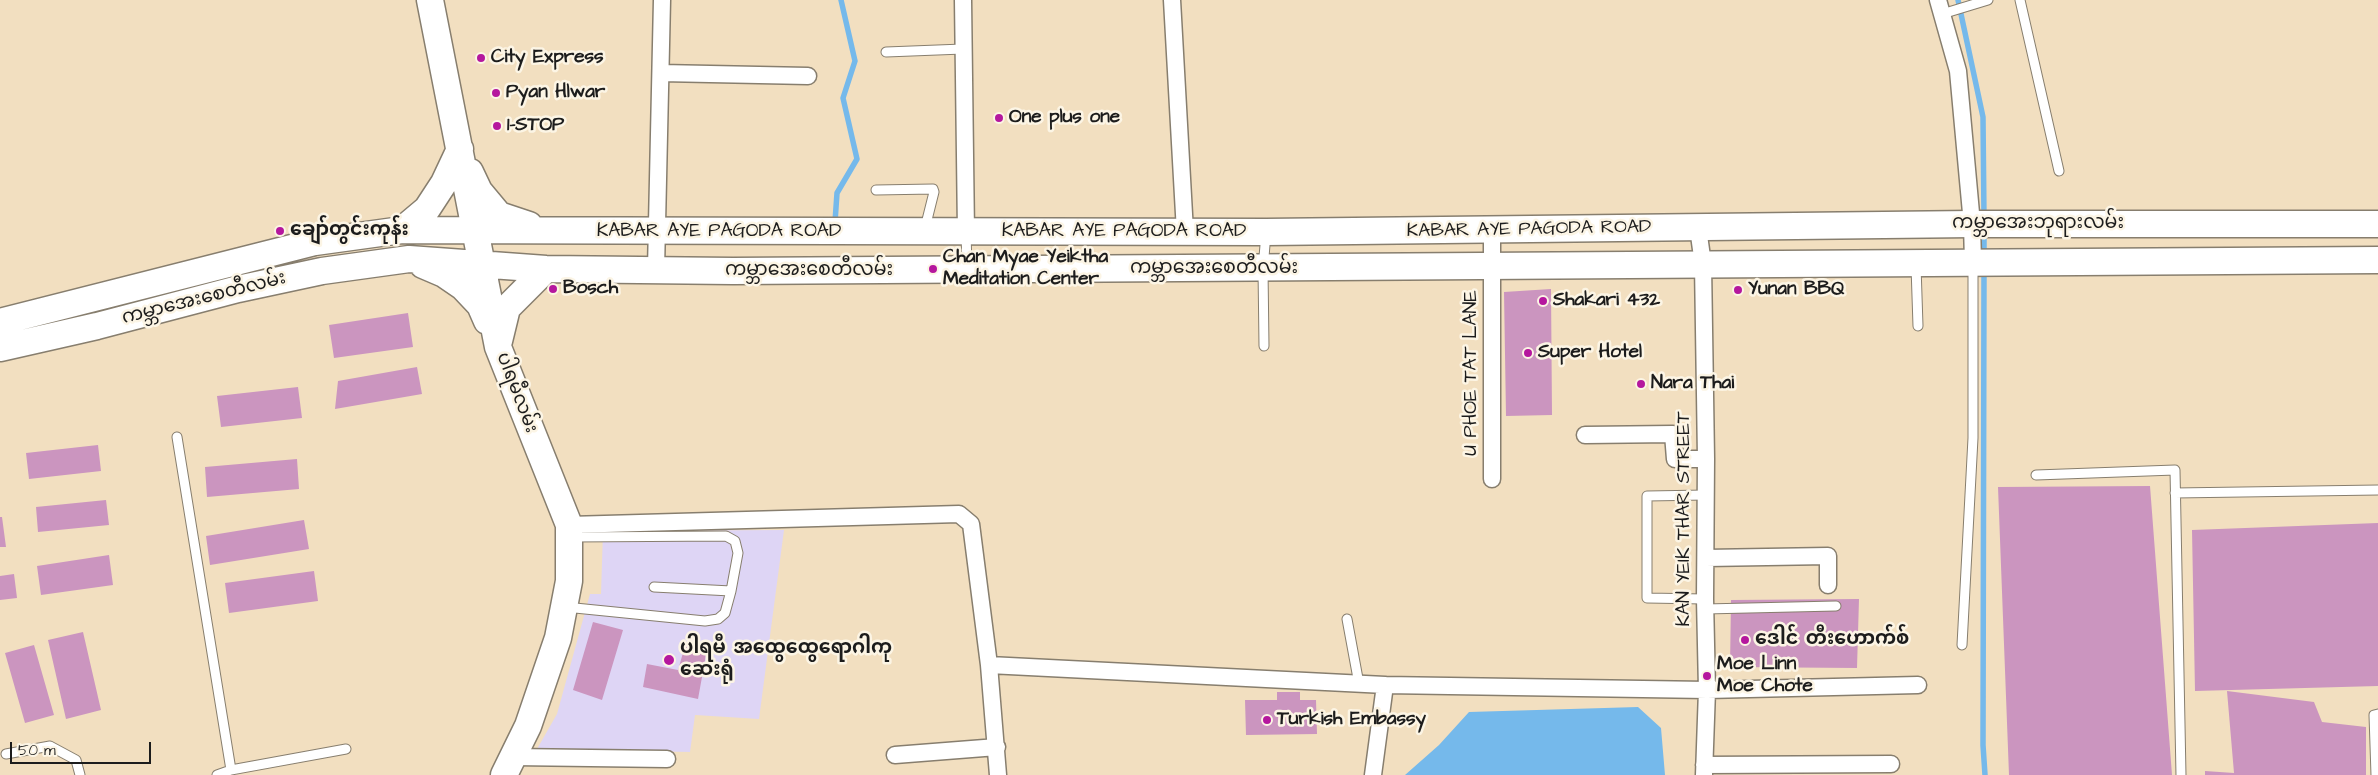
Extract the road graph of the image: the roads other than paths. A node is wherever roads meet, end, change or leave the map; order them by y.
1 (430, 0) edge
2 (662, 0) edge
3 (964, 0) edge
4 (1172, 0) edge
5 (1988, 0) edge
6 (2020, 0) edge
7 (1940, 7) edge
8 (963, 49) junction
9 (886, 52) dead end
10 (661, 73) junction
11 (808, 76) dead end
12 (460, 149) junction
13 (2059, 172) dead end
14 (876, 190) dead end
15 (1972, 224) junction
16 (2070, 224) junction
17 (2378, 224) edge
18 (1698, 228) junction
19 (402, 230) junction
20 (474, 230) junction
21 (1492, 230) junction
22 (550, 231) junction
23 (658, 231) junction
24 (734, 232) junction
25 (1185, 232) junction
26 (1266, 232) junction
27 (924, 233) junction
28 (966, 233) junction
29 (409, 259) junction
30 (2378, 260) edge
31 (1981, 262) junction
32 (2070, 262) junction
33 (1916, 263) junction
34 (1703, 264) junction
35 (481, 265) junction
36 (1492, 267) junction
37 (546, 269) junction
38 (1263, 269) junction
39 (656, 270) junction
40 (967, 270) junction
41 (733, 271) junction
42 (90, 299) junction
43 (0, 322) edge
44 (97, 326) junction
45 (1918, 326) dead end
46 (1264, 346) dead end
47 (498, 347) junction
48 (0, 348) edge
49 (1585, 435) dead end
50 (177, 437) dead end
51 (1706, 459) junction
52 (2036, 475) dead end
53 (1492, 479) dead end
54 (2378, 490) edge
55 (2175, 493) junction
56 (1706, 495) junction
57 (569, 531) junction
58 (1706, 558) junction
59 (1828, 586) dead end
60 (654, 587) dead end
61 (731, 591) junction
62 (1705, 604) junction
63 (1836, 606) dead end
64 (565, 607) junction
65 (1347, 619) dead end
66 (1962, 644) dead end
67 (989, 665) junction
68 (1359, 684) junction
69 (1385, 685) junction
70 (1918, 685) dead end
71 (1707, 690) junction
72 (2378, 714) edge
73 (997, 747) junction
74 (346, 749) dead end
75 (6, 754) dead end
76 (895, 755) dead end
77 (667, 759) dead end
78 (1891, 764) dead end
79 (509, 766) edge
80 (232, 770) junction
81 (1704, 770) edge
82 (80, 775) edge
83 (218, 775) edge
84 (998, 775) edge
85 (1374, 775) edge
86 (2182, 775) edge
87 (2376, 775) edge

1 - 12 main road, ပါရမီလမ်း
2 - 10 street
3 - 8 street
4 - 25 street
5 - 7 lane
6 - 13 lane
7 - 15 street
8 - 9 lane
8 - 28 street
10 - 11 street
10 - 23 street
12 - 19 main road
12 - 20 main road, ပါရမီလမ်း
12 - 22 main road
14 - 27 lane
15 - 16 main road, ကမ္ဘာအေးဘုရားလမ်း
15 - 18 main road, ကမ္ဘာအေးဘုရားလမ်း
15 - 31 street
16 - 17 main road, ကမ္ဘာအေးဘုရားလမ်း
16 - 32 main road
18 - 21 main road, KABAR AYE PAGODA ROAD
18 - 34 street, KAN YEIK THAR STREET
19 - 20 main road
19 - 42 main road, ကမ္ဘာအေးစေတီလမ်း
20 - 22 main road
20 - 35 main road, ပါရမီလမ်း
21 - 26 main road, KABAR AYE PAGODA ROAD
21 - 36 street, U PHOE TAT LANE
22 - 23 main road, KABAR AYE PAGODA ROAD
23 - 24 main road, KABAR AYE PAGODA ROAD
23 - 39 street
24 - 27 main road, KABAR AYE PAGODA ROAD
24 - 41 main road
25 - 26 main road, KABAR AYE PAGODA ROAD
25 - 28 main road, KABAR AYE PAGODA ROAD
26 - 38 lane
27 - 28 main road, KABAR AYE PAGODA ROAD
28 - 40 lane
29 - 35 main road
29 - 44 main road, ကမ္ဘာအေးစေတီလမ်း
29 - 47 main road
30 - 32 main road, ကမ္ဘာအေးဘုရားလမ်း
31 - 32 main road, ကမ္ဘာအေးဘုရားလမ်း
31 - 33 main road, ကမ္ဘာအေးဘုရားလမ်း
31 - 66 lane
33 - 34 main road, ကမ္ဘာအေးဘုရားလမ်း
33 - 45 lane
34 - 36 main road, ကမ္ဘာအေးစေတီလမ်း
34 - 51 street, KAN YEIK THAR STREET
35 - 37 main road
35 - 47 main road, ပါရမီလမ်း
36 - 38 main road, ကမ္ဘာအေးစေတီလမ်း
36 - 53 street, U PHOE TAT LANE
37 - 39 main road, ကမ္ဘာအေးစေတီလမ်း
37 - 47 main road
38 - 40 main road, ကမ္ဘာအေးစေတီလမ်း
38 - 46 lane
39 - 41 main road, ကမ္ဘာအေးစေတီလမ်း
40 - 41 main road, ကမ္ဘာအေးစေတီလမ်း
42 - 43 main road, ကမ္ဘာအေးစေတီလမ်း
42 - 44 main road
44 - 48 main road, ကမ္ဘာအေးစေတီလမ်း
47 - 57 main road, ပါရမီလမ်း
49 - 51 street
50 - 80 lane
51 - 56 street, KAN YEIK THAR STREET
52 - 55 lane
54 - 55 lane
55 - 86 lane
56 - 58 street, KAN YEIK THAR STREET
56 - 62 lane
57 - 61 lane
57 - 64 main road, ပါရမီလမ်း
57 - 67 street
58 - 59 street
58 - 62 street, KAN YEIK THAR STREET
60 - 61 lane
61 - 64 lane
62 - 63 lane
62 - 71 street, KAN YEIK THAR STREET
64 - 79 main road, ပါရမီလမ်း
65 - 68 lane
67 - 68 street
67 - 73 street
68 - 69 street
69 - 71 street
69 - 85 street
70 - 71 street
71 - 81 street, KAN YEIK THAR STREET
72 - 87 lane
73 - 76 street
73 - 84 street
74 - 80 lane
75 - 82 lane
77 - 79 street
78 - 81 street
80 - 83 lane

